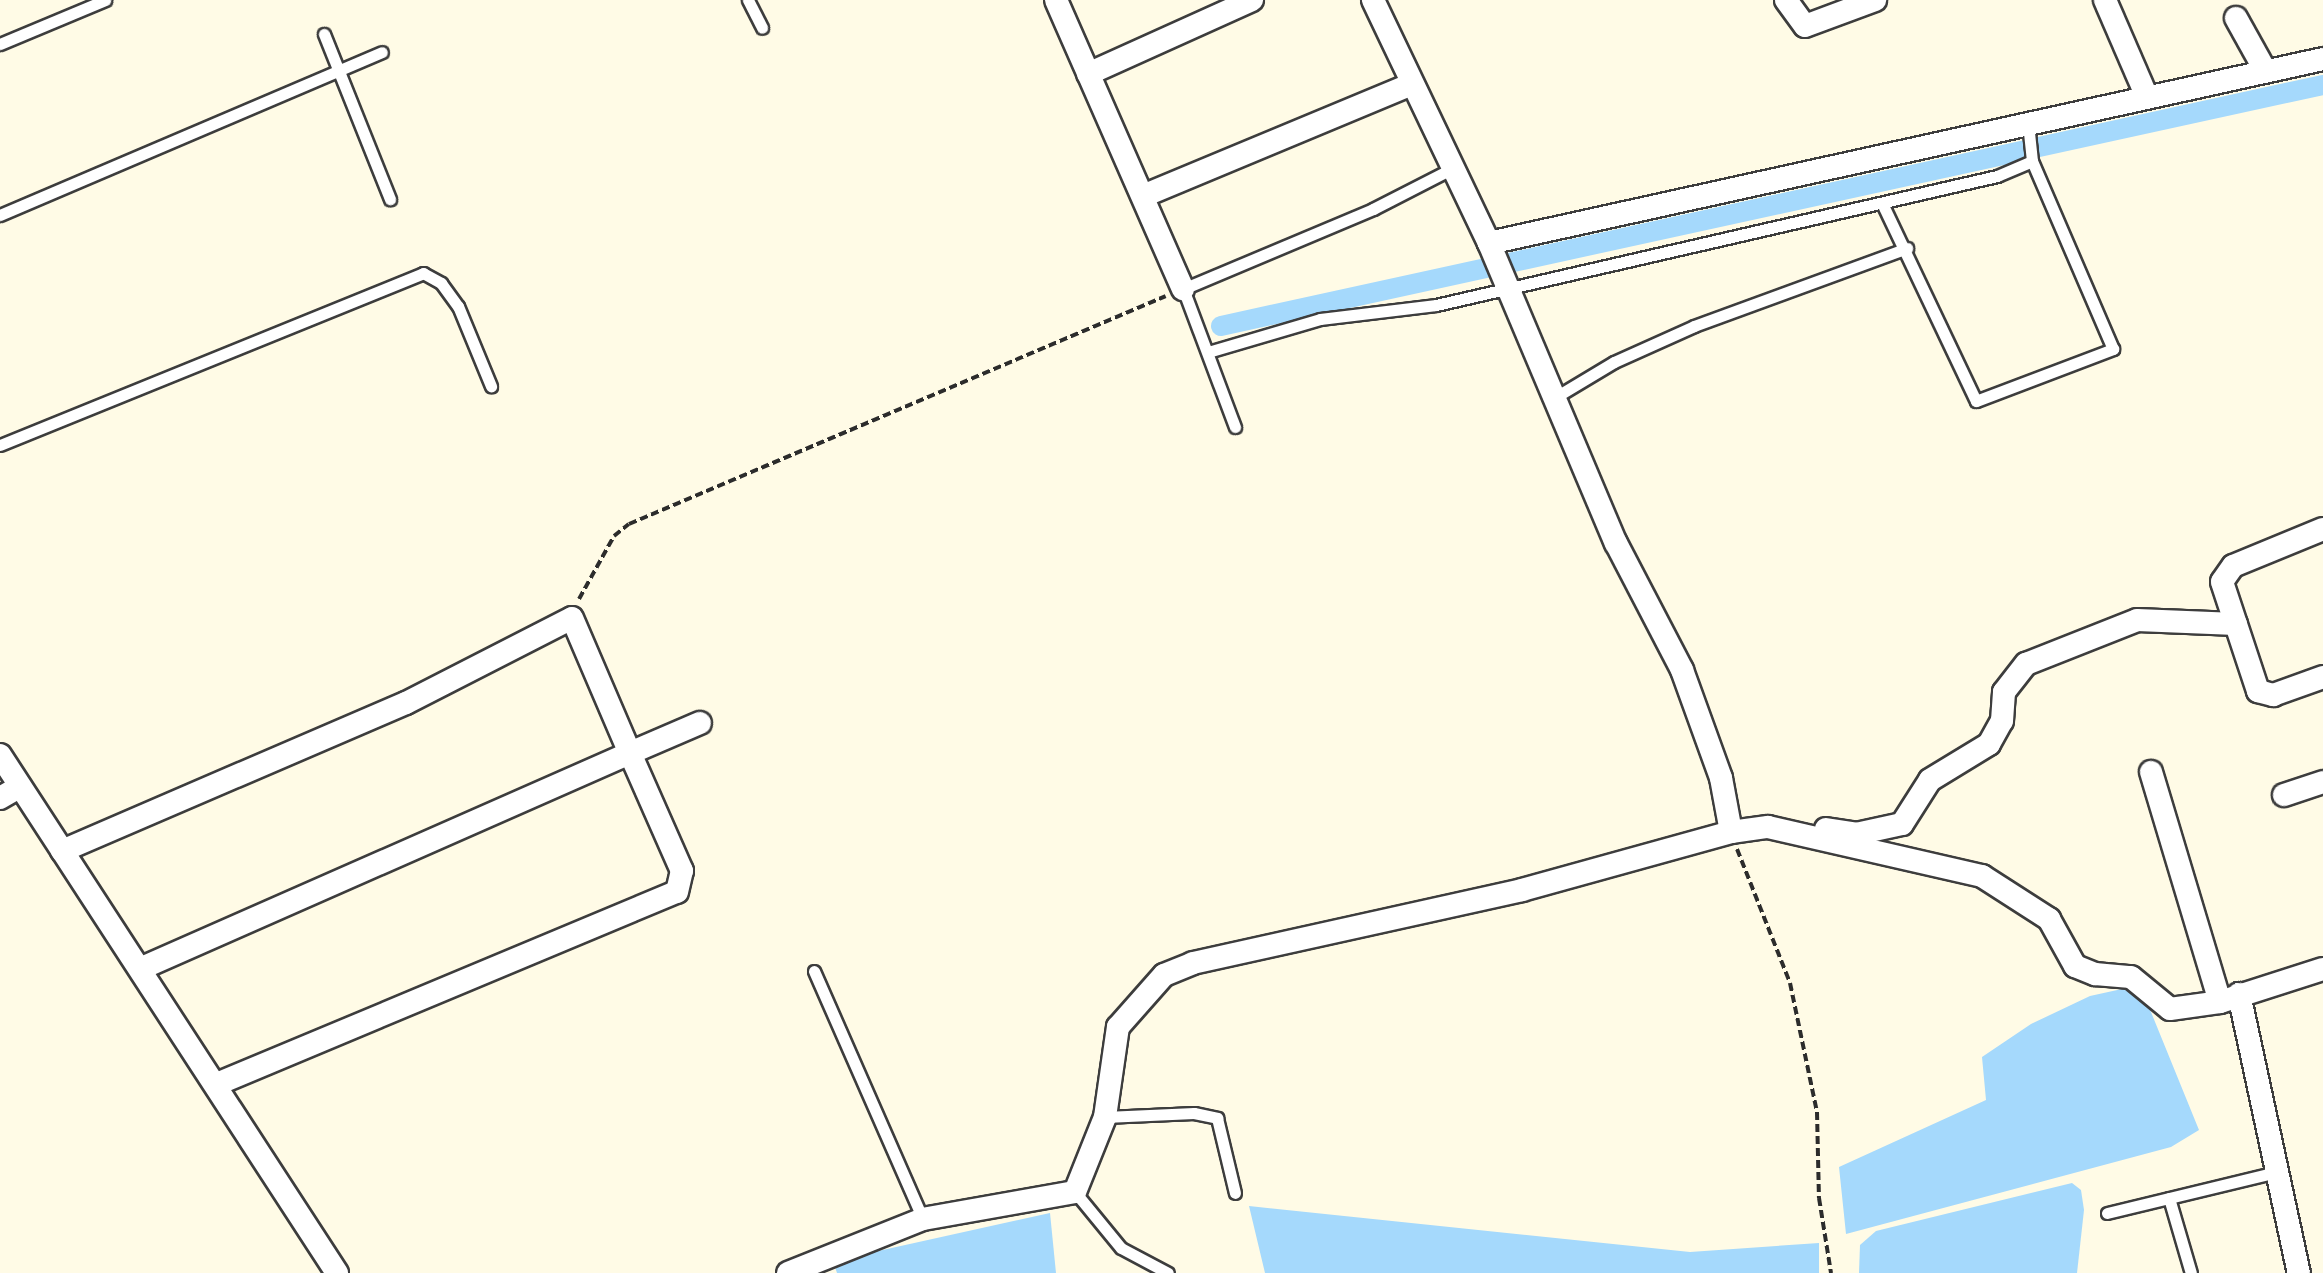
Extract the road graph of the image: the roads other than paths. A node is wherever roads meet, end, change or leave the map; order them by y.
1 (105, 0) edge
2 (748, 0) edge
3 (1056, 0) edge
4 (1252, 0) edge
5 (1373, 0) edge
6 (1786, 0) edge
7 (1875, 0) edge
8 (2105, 0) edge
9 (2236, 18) dead end
10 (762, 28) dead end
11 (324, 34) dead end
12 (0, 44) edge
13 (382, 52) dead end
14 (2323, 59) edge
15 (2265, 70) junction
16 (338, 71) junction
17 (1088, 74) junction
18 (1412, 84) junction
19 (2147, 97) junction
20 (2028, 123) junction
21 (2032, 161) junction
22 (1451, 169) junction
23 (1143, 196) junction
24 (390, 199) dead end
25 (1882, 203) junction
26 (0, 215) edge
27 (1489, 243) junction
28 (1907, 248) junction
29 (1502, 278) junction
30 (1183, 289) junction
31 (1208, 352) junction
32 (491, 386) dead end
33 (1554, 398) junction
34 (1235, 427) dead end
35 (0, 445) edge
36 (2323, 529) edge
37 (2236, 624) junction
38 (2323, 677) edge
39 (700, 723) dead end
40 (630, 753) junction
41 (0, 755) edge
42 (2151, 772) dead end
43 (2323, 782) edge
44 (10, 792) edge
45 (2284, 795) dead end
46 (1768, 827) junction
47 (1731, 832) junction
48 (62, 851) junction
49 (142, 968) junction
50 (2323, 969) edge
51 (814, 971) dead end
52 (2230, 998) junction
53 (217, 1084) junction
54 (1105, 1117) junction
55 (2277, 1172) junction
56 (1075, 1192) junction
57 (1235, 1193) dead end
58 (2169, 1198) junction
59 (2107, 1213) dead end
60 (923, 1219) junction
61 (337, 1273) edge
62 (788, 1273) edge
63 (1168, 1273) edge
64 (2191, 1273) edge
65 (2299, 1273) edge

1 - 12 lane
2 - 10 lane
3 - 17 street
4 - 17 street
5 - 18 street
6 - 7 street
8 - 19 street
9 - 15 street
11 - 16 lane
13 - 16 lane
14 - 15 street
15 - 19 street
16 - 24 lane
16 - 26 lane
17 - 23 street
18 - 22 street
18 - 23 street
19 - 20 street
20 - 21 lane
20 - 27 street
21 - 25 lane
21 - 28 lane
22 - 27 street
22 - 30 lane
23 - 30 street
25 - 28 lane
25 - 29 lane
27 - 29 street
28 - 33 lane
29 - 31 lane
29 - 33 street
30 - 31 lane
31 - 34 lane
32 - 35 lane
33 - 47 street
36 - 37 street
37 - 38 street
37 - 46 street
39 - 40 street
40 - 48 street
40 - 49 street
40 - 53 street
41 - 44 street
42 - 52 street
43 - 45 street
44 - 48 street
46 - 47 street
46 - 52 street
47 - 54 street
48 - 49 street
49 - 53 street
50 - 52 street
51 - 60 lane
52 - 55 street
53 - 61 street
54 - 56 street
54 - 57 lane
55 - 58 lane
55 - 65 street
56 - 60 street
56 - 63 lane
58 - 59 lane
58 - 64 lane
60 - 62 street

